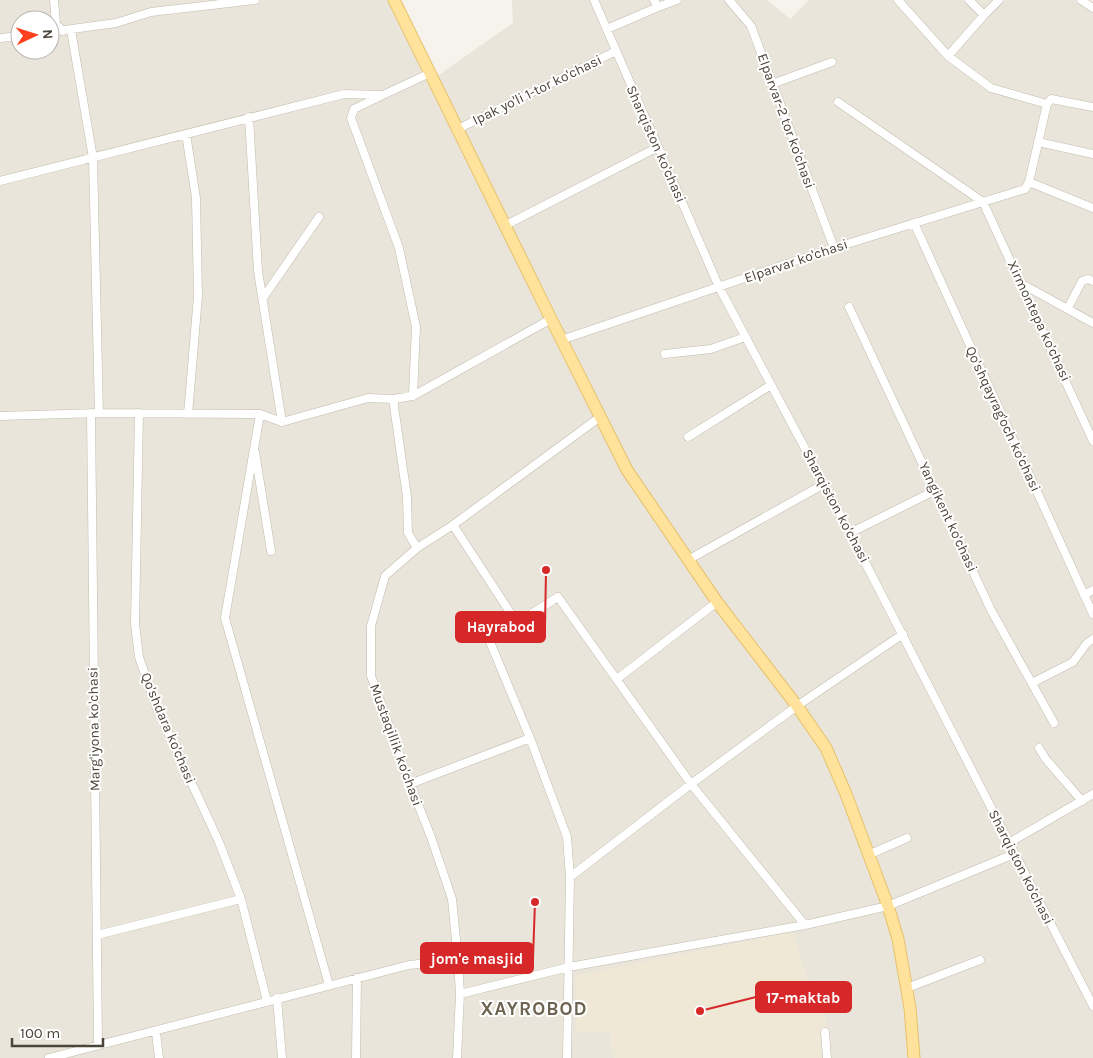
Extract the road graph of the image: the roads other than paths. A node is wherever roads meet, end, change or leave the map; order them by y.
1 (54, 0) edge
2 (255, 0) edge
3 (394, 0) edge
4 (594, 0) edge
5 (677, 0) edge
6 (730, 0) edge
7 (898, 0) edge
8 (970, 0) edge
9 (999, 0) edge
10 (1081, 0) edge
11 (656, 4) edge
12 (1093, 8) edge
13 (984, 16) junction
14 (607, 29) junction
15 (67, 30) junction
16 (60, 31) edge
17 (616, 52) junction
18 (948, 56) junction
19 (832, 62) dead end
20 (430, 73) junction
21 (772, 84) junction
22 (383, 95) junction
23 (838, 102) dead end
24 (1047, 104) junction
25 (1093, 107) edge
26 (249, 118) junction
27 (458, 129) junction
28 (186, 134) junction
29 (1038, 142) junction
30 (658, 147) junction
31 (1093, 154) edge
32 (92, 158) junction
33 (0, 181) edge
34 (1029, 182) junction
35 (983, 202) junction
36 (1093, 208) edge
37 (319, 217) dead end
38 (914, 223) junction
39 (506, 225) junction
40 (834, 248) junction
41 (1093, 281) edge
42 (1022, 284) junction
43 (719, 287) junction
44 (263, 298) junction
45 (849, 307) dead end
46 (1068, 308) junction
47 (551, 319) junction
48 (1093, 324) edge
49 (746, 337) junction
50 (561, 340) junction
51 (664, 354) dead end
52 (771, 385) junction
53 (414, 396) junction
54 (393, 398) junction
55 (95, 413) junction
56 (139, 413) junction
57 (188, 414) junction
58 (260, 414) junction
59 (0, 416) edge
60 (600, 417) junction
61 (282, 422) junction
62 (688, 437) dead end
63 (1093, 441) edge
64 (254, 445) junction
65 (824, 484) junction
66 (936, 490) junction
67 (452, 525) junction
68 (850, 533) junction
69 (417, 548) junction
70 (271, 551) dead end
71 (688, 560) junction
72 (1093, 590) edge
73 (1084, 595) junction
74 (717, 602) junction
75 (1093, 614) edge
76 (517, 623) junction
77 (903, 634) junction
78 (1093, 639) edge
79 (617, 679) junction
80 (1032, 683) junction
81 (796, 706) junction
82 (1054, 723) dead end
83 (530, 738) junction
84 (1040, 748) dead end
85 (410, 784) junction
86 (691, 784) junction
87 (1088, 798) edge
88 (1093, 806) edge
89 (907, 838) dead end
90 (1009, 843) junction
91 (1014, 854) junction
92 (868, 855) junction
93 (570, 877) junction
94 (241, 899) junction
95 (888, 906) junction
96 (805, 925) junction
97 (97, 935) junction
98 (458, 960) junction
99 (980, 960) dead end
100 (569, 968) junction
101 (357, 978) junction
102 (329, 985) junction
103 (907, 988) junction
104 (460, 994) junction
105 (277, 998) junction
106 (267, 1001) junction
107 (1093, 1006) edge
108 (156, 1032) junction
109 (825, 1032) dead end
110 (98, 1044) junction
111 (49, 1058) edge
112 (159, 1058) edge
113 (282, 1058) edge
114 (356, 1058) edge
115 (457, 1058) edge
116 (567, 1058) edge
117 (827, 1058) edge
118 (914, 1058) edge

1 - 15 street, Marg'iyona ko'chasi
2 - 15 street
3 - 20 main road
4 - 14 street, Sharqiston ko'chasi
5 - 11 street
6 - 21 street, Elparvar-2 tor ko'chasi
7 - 18 street
8 - 13 street
9 - 13 street
10 - 12 street
11 - 14 street
13 - 18 street
14 - 17 street, Sharqiston ko'chasi
15 - 16 street
15 - 32 street, Marg'iyona ko'chasi
17 - 27 street, Ipak yo'li 1-tor ko'chasi
17 - 30 street, Sharqiston ko'chasi
18 - 24 street
19 - 21 street
20 - 22 street
20 - 27 main road
21 - 40 street, Elparvar-2 tor ko'chasi
22 - 26 street
22 - 53 street
23 - 35 street
24 - 25 street
24 - 29 street
26 - 28 street
26 - 44 street
27 - 39 main road
28 - 32 street
28 - 57 street
29 - 31 street
29 - 34 street
30 - 39 street
30 - 43 street, Sharqiston ko'chasi
32 - 33 street
32 - 55 street, Marg'iyona ko'chasi
34 - 35 street, Elparvar ko'chasi
34 - 36 street
35 - 38 street, Elparvar ko'chasi
35 - 42 street, Xirmontepa ko'chasi
37 - 44 street
38 - 40 street, Elparvar ko'chasi
38 - 73 street, Qo'shqayrag'och ko'chasi
39 - 47 main road
40 - 43 street, Elparvar ko'chasi
41 - 46 street
42 - 46 street
42 - 63 street, Xirmontepa ko'chasi
43 - 49 street, Sharqiston ko'chasi
43 - 50 street, Elparvar ko'chasi
44 - 61 street
45 - 66 street, Yangikent ko'chasi
46 - 48 street
47 - 50 main road
47 - 53 street
49 - 51 street
49 - 52 street, Sharqiston ko'chasi
50 - 60 main road
52 - 62 street
52 - 65 street, Sharqiston ko'chasi
53 - 54 street
54 - 61 street
54 - 69 street
55 - 56 street
55 - 59 street
55 - 97 street, Marg'iyona ko'chasi
56 - 57 street
56 - 94 street, Qo'shdara ko'chasi
57 - 58 street
58 - 61 street
58 - 64 street
60 - 67 street, Mustaqillik ko'chasi
60 - 71 main road
64 - 70 street
64 - 102 street
65 - 68 street, Sharqiston ko'chasi
65 - 71 street
66 - 68 street
66 - 80 street, Yangikent ko'chasi
67 - 69 street, Mustaqillik ko'chasi
67 - 76 street
68 - 77 street, Sharqiston ko'chasi
69 - 85 street, Mustaqillik ko'chasi
71 - 74 main road
72 - 73 street
73 - 75 street, Qo'shqayrag'och ko'chasi
74 - 79 street
74 - 81 main road
76 - 79 street
76 - 83 street
77 - 81 street
77 - 90 street, Sharqiston ko'chasi
78 - 80 street
79 - 86 street
80 - 82 street, Yangikent ko'chasi
81 - 86 street
81 - 92 main road
83 - 85 street
83 - 93 street
84 - 87 street
85 - 98 street, Mustaqillik ko'chasi
86 - 93 street
86 - 96 street
87 - 88 street
87 - 90 street
89 - 92 street
90 - 91 street, Sharqiston ko'chasi
91 - 95 street
91 - 107 street, Sharqiston ko'chasi
92 - 95 main road
93 - 100 street
94 - 97 street
94 - 106 street, Qo'shdara ko'chasi
95 - 96 street
95 - 103 main road
96 - 100 street
97 - 110 street, Marg'iyona ko'chasi
98 - 101 street
98 - 104 street, Mustaqillik ko'chasi
99 - 103 street
100 - 104 street
100 - 116 street
101 - 102 street
101 - 114 street
102 - 105 street
103 - 118 main road
104 - 115 street, Mustaqillik ko'chasi
105 - 106 street
105 - 113 street
106 - 108 street
108 - 110 street
108 - 112 street
109 - 117 street
110 - 111 street

